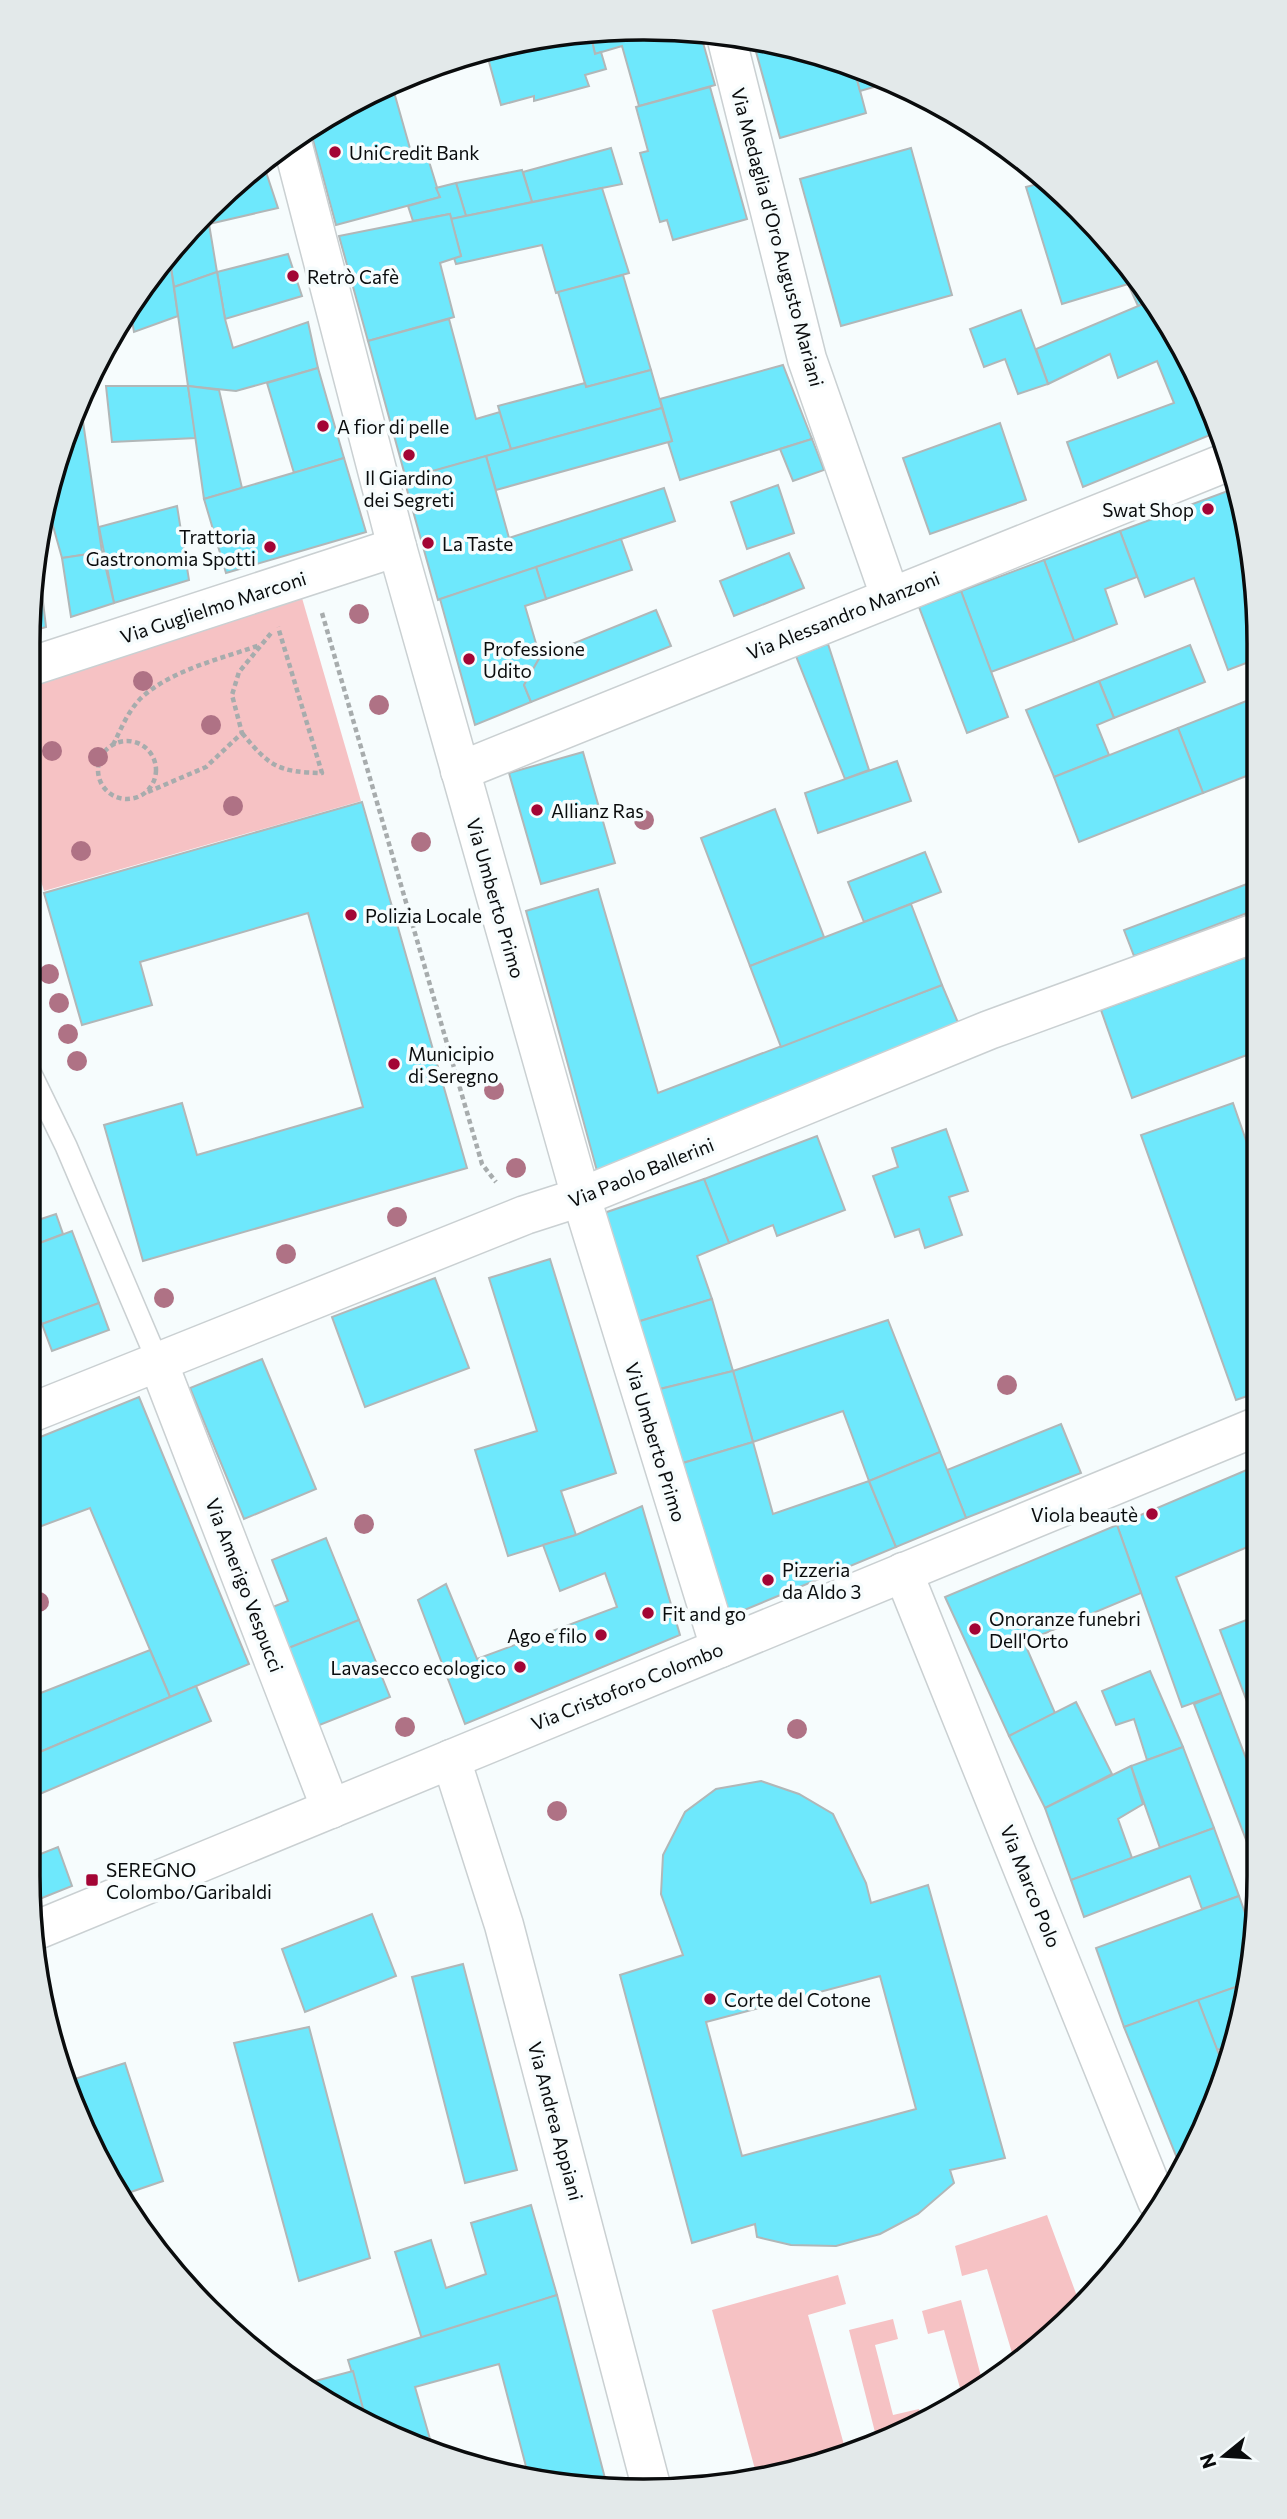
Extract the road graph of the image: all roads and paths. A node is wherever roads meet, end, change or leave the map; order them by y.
1 (729, 46) edge
2 (295, 152) edge
3 (1219, 465) edge
4 (397, 547) junction
5 (311, 575) junction
6 (890, 596) junction
7 (261, 645) junction
8 (40, 663) edge
9 (242, 733) junction
10 (113, 745) junction
11 (460, 771) junction
12 (148, 792) junction
13 (1247, 936) edge
14 (40, 1093) edge
15 (581, 1197) junction
16 (525, 1215) junction
17 (158, 1362) junction
18 (40, 1410) edge
19 (1247, 1431) edge
20 (903, 1572) junction
21 (719, 1648) junction
22 (451, 1759) junction
23 (331, 1809) junction
24 (43, 1928) edge
25 (1155, 2195) edge
26 (650, 2479) edge

1 - 6 street, Via Medaglia d'Oro Augusto Mariani
2 - 4 street, Via Umberto Primo
3 - 6 street, Via Alessandro Manzoni
4 - 5 street, Via Guglielmo Marconi
4 - 11 street, Via Umberto Primo
5 - 8 street, Via Guglielmo Marconi
5 - 16 path
6 - 11 street, Via Alessandro Manzoni
7 - 9 path
7 - 9 path
7 - 10 path
9 - 12 path
10 - 12 path
10 - 12 path
11 - 15 street, Via Umberto Primo
13 - 15 street, Via Paolo Ballerini
14 - 17 lane
15 - 16 street, Via Paolo Ballerini
15 - 21 street, Via Umberto Primo
16 - 17 street, Via Paolo Ballerini
17 - 18 street, Via Paolo Ballerini
17 - 23 street, Via Amerigo Vespucci
19 - 20 street, Via Cristoforo Colombo
20 - 21 street, Via Cristoforo Colombo
20 - 25 street, Via Marco Polo
21 - 22 street, Via Cristoforo Colombo
22 - 23 street, Via Cristoforo Colombo
22 - 26 street, Via Andrea Appiani
23 - 24 street, Via Cristoforo Colombo

